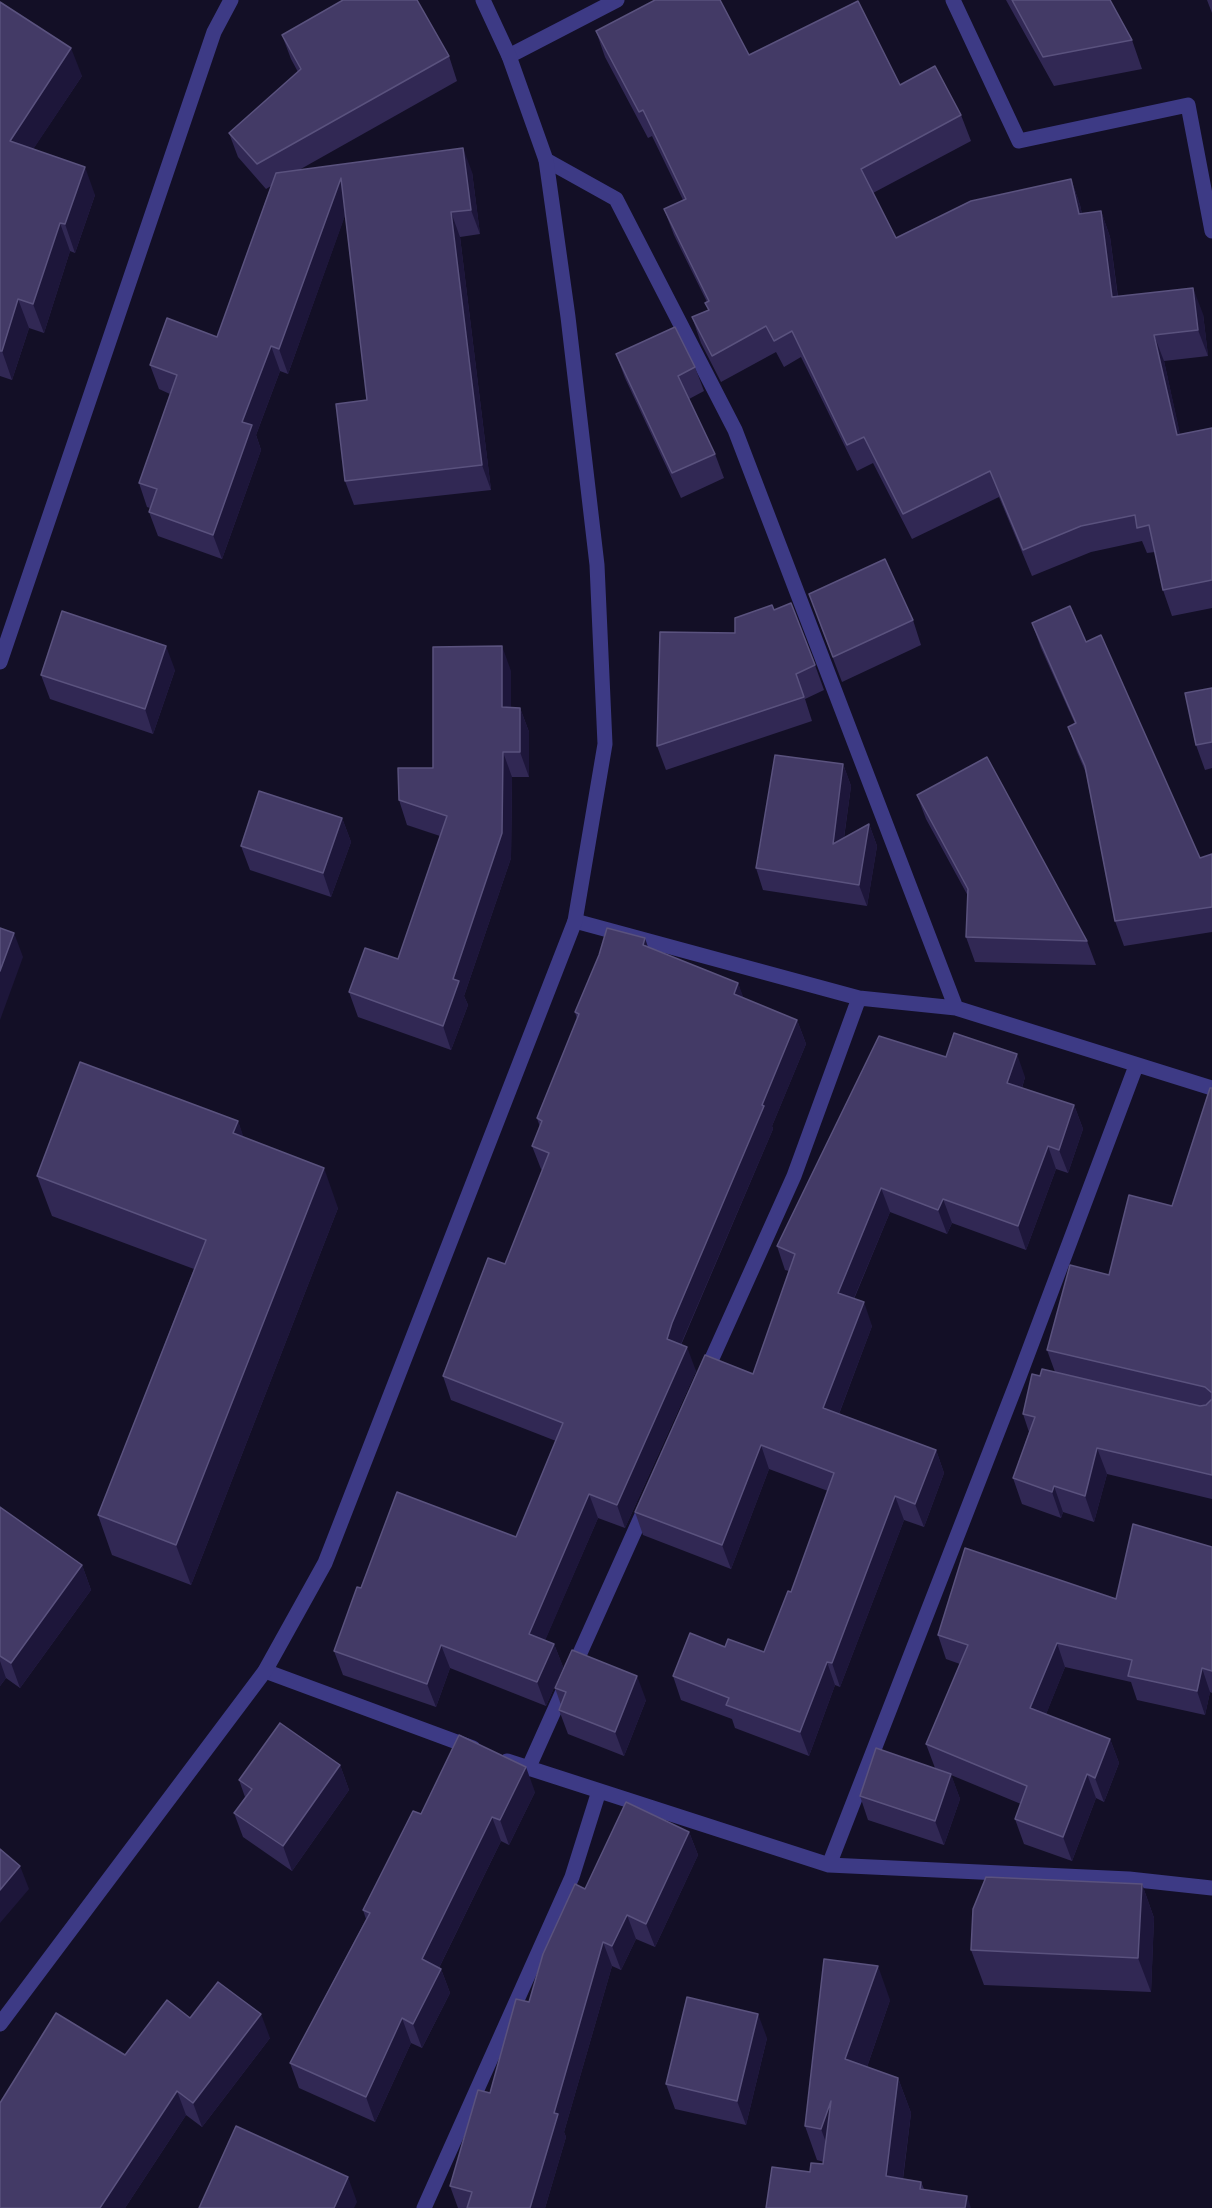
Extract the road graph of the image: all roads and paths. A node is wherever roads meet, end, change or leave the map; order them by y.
1 (231, 0) edge
2 (483, 0) edge
3 (617, 0) edge
4 (953, 0) edge
5 (509, 57) junction
6 (546, 160) junction
7 (1212, 231) edge
8 (0, 662) edge
9 (575, 921) junction
10 (859, 998) junction
11 (956, 1008) junction
12 (1136, 1066) junction
13 (1212, 1088) edge
14 (697, 1392) edge
15 (654, 1489) edge
16 (265, 1671) junction
17 (528, 1769) junction
18 (598, 1791) junction
19 (829, 1865) junction
20 (1212, 1888) edge
21 (0, 2024) edge
22 (424, 2208) edge

1 - 8 street
2 - 5 street
3 - 5 street
4 - 7 street
5 - 6 street
6 - 9 street
6 - 11 street
9 - 10 street
9 - 16 street
10 - 11 street
10 - 14 street
11 - 12 street
12 - 13 street
12 - 19 street
15 - 17 street
16 - 17 street
16 - 21 street
17 - 18 street
18 - 19 street
18 - 22 street
19 - 20 street

